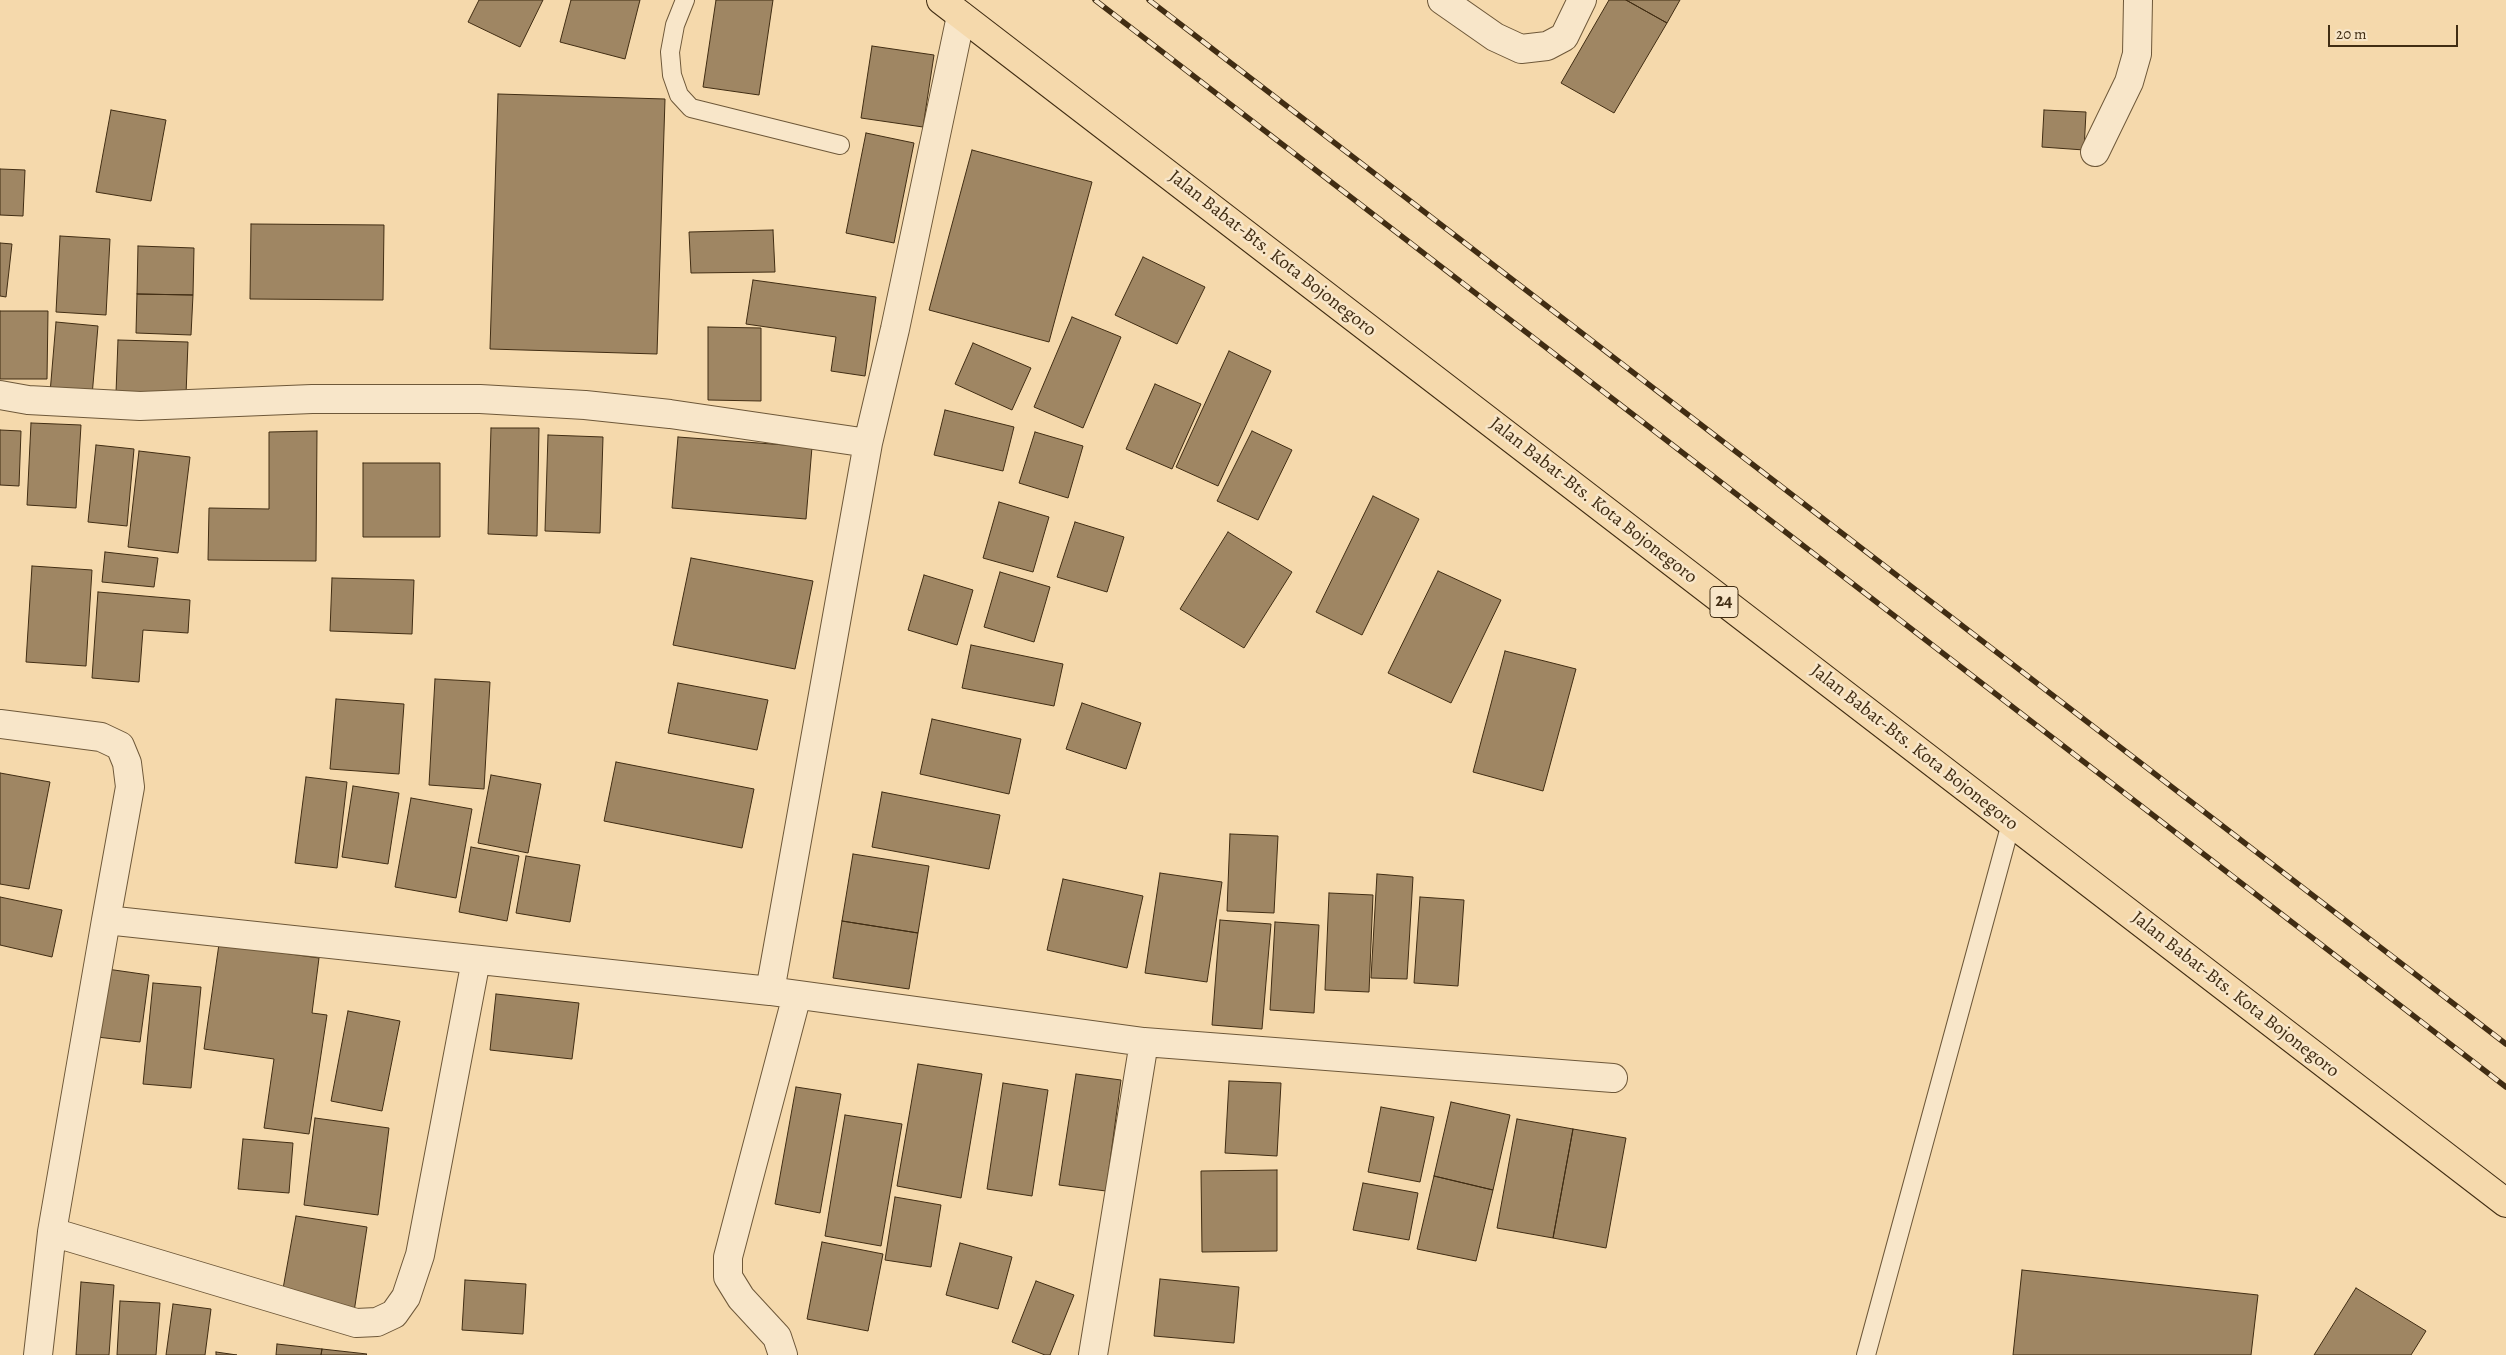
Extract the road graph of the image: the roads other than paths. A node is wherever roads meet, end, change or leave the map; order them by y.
1 (685, 0) edge
2 (1442, 0) edge
3 (1582, 0) edge
4 (2138, 0) edge
5 (951, 8) edge
6 (840, 145) dead end
7 (2095, 152) dead end
8 (0, 396) edge
9 (868, 444) junction
10 (0, 724) edge
11 (2011, 823) junction
12 (106, 920) junction
13 (476, 960) junction
14 (770, 991) junction
15 (797, 995) junction
16 (1144, 1042) junction
17 (1613, 1078) dead end
18 (2506, 1204) edge
19 (52, 1232) junction
20 (38, 1355) edge
21 (783, 1355) edge
22 (1093, 1355) edge
23 (1866, 1355) edge

1 - 6 lane
2 - 3 street
4 - 7 street
5 - 9 street
5 - 11 highway, Jalan Babat-Bts. Kota Bojonegoro / 24
8 - 9 street
9 - 14 street
10 - 12 street
11 - 18 highway, Jalan Babat-Bts. Kota Bojonegoro / 24
11 - 23 lane
12 - 13 street
12 - 19 street
13 - 14 street
13 - 19 street
14 - 15 street
15 - 16 street
15 - 21 street
16 - 17 street
16 - 22 street
19 - 20 street

